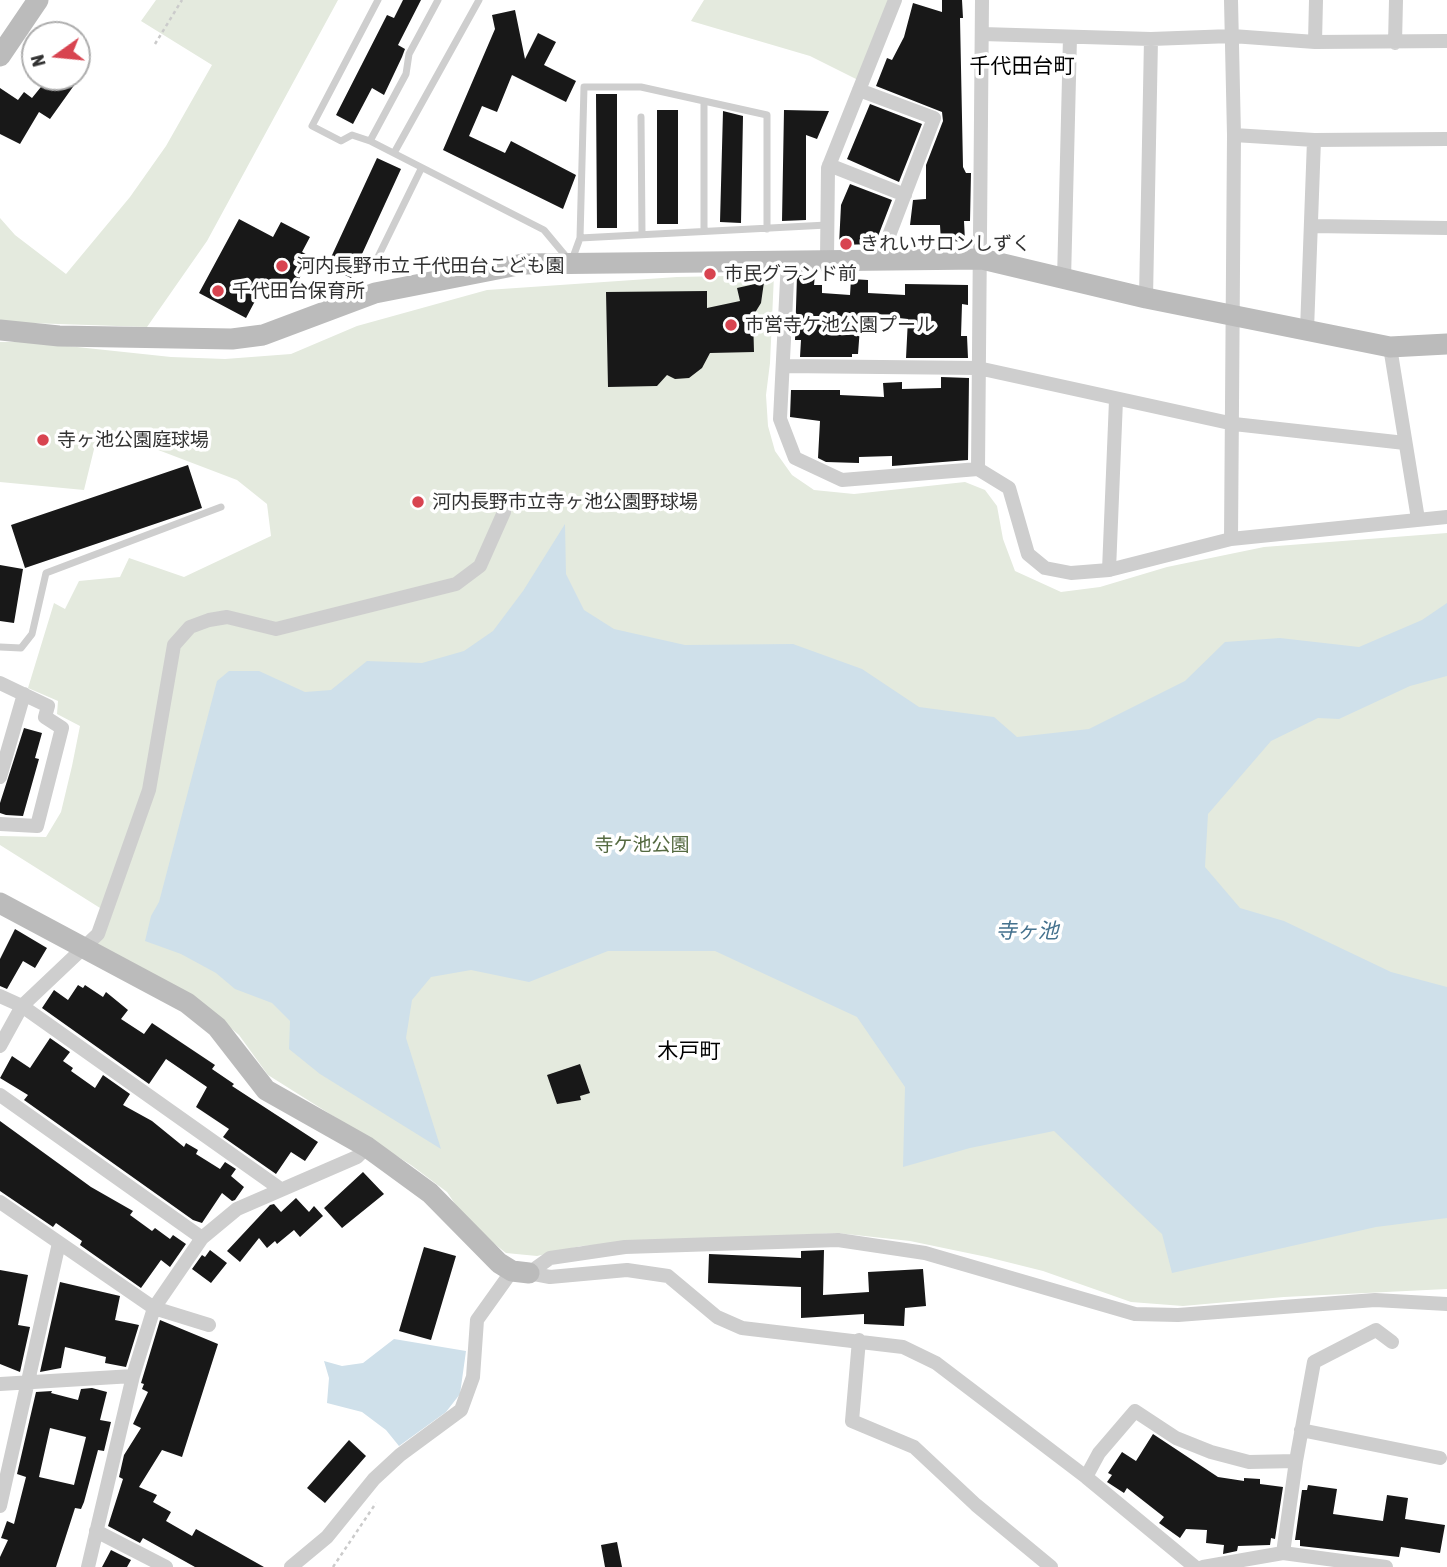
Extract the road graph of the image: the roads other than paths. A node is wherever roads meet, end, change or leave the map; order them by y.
1 (38, 0) edge
2 (378, 0) edge
3 (438, 0) edge
4 (479, 0) edge
5 (895, 0) edge
6 (982, 0) edge
7 (1231, 0) edge
8 (1316, 0) edge
9 (1396, 0) edge
10 (982, 34) junction
11 (1232, 36) junction
12 (1070, 37) junction
13 (1151, 39) junction
14 (1447, 41) edge
15 (1315, 42) junction
16 (1395, 43) junction
17 (0, 56) edge
18 (859, 90) junction
19 (704, 102) junction
20 (641, 117) dead end
21 (1234, 135) junction
22 (1447, 139) edge
23 (370, 141) junction
24 (1314, 141) junction
25 (394, 153) junction
26 (829, 165) junction
27 (421, 169) junction
28 (905, 195) junction
29 (827, 225) junction
30 (1312, 226) junction
31 (1447, 228) edge
32 (767, 229) junction
33 (704, 231) junction
34 (642, 234) junction
35 (580, 238) junction
36 (827, 259) junction
37 (880, 259) junction
38 (982, 259) junction
39 (788, 260) junction
40 (571, 263) junction
41 (374, 265) dead end
42 (1064, 280) junction
43 (1146, 299) junction
44 (1231, 315) junction
45 (0, 330) edge
46 (1307, 330) junction
47 (1447, 345) edge
48 (1390, 347) junction
49 (783, 366) junction
50 (978, 368) junction
51 (1116, 400) junction
52 (1234, 424) junction
53 (1405, 443) junction
54 (978, 469) junction
55 (221, 507) dead end
56 (504, 512) dead end
57 (1447, 517) edge
58 (1418, 519) junction
59 (1231, 539) junction
60 (1109, 570) junction
61 (0, 647) edge
62 (0, 682) edge
63 (24, 694) junction
64 (0, 776) edge
65 (0, 824) edge
66 (0, 903) edge
67 (82, 950) junction
68 (0, 996) edge
69 (22, 1006) junction
70 (0, 1046) edge
71 (0, 1095) edge
72 (367, 1147) junction
73 (279, 1188) junction
74 (0, 1202) edge
75 (202, 1238) junction
76 (59, 1243) junction
77 (520, 1272) junction
78 (1447, 1304) edge
79 (154, 1308) junction
80 (209, 1325) dead end
81 (859, 1339) junction
82 (1392, 1342) dead end
83 (133, 1376) junction
84 (28, 1382) junction
85 (0, 1384) edge
86 (1301, 1430) junction
87 (1440, 1458) dead end
88 (1296, 1461) junction
89 (1087, 1477) junction
90 (0, 1506) edge
91 (96, 1531) junction
92 (1283, 1553) junction
93 (88, 1567) edge
94 (166, 1567) edge
95 (291, 1567) edge
96 (1051, 1567) edge
97 (1195, 1567) edge
98 (1203, 1567) edge
99 (1386, 1567) edge

1 - 17 street
2 - 23 lane
3 - 23 lane
4 - 25 lane
5 - 18 street
6 - 10 street
7 - 11 street
8 - 15 street
9 - 16 street
10 - 12 street
10 - 38 street
11 - 13 street
11 - 15 street
11 - 21 street
12 - 13 street
12 - 42 street
13 - 43 street
14 - 16 street
15 - 16 street
18 - 26 street
18 - 28 street
19 - 32 lane
19 - 33 lane
19 - 35 lane
20 - 34 lane
21 - 24 street
21 - 44 street
22 - 24 street
23 - 25 lane
24 - 30 street
25 - 27 lane
26 - 28 street
26 - 29 street
27 - 40 lane
27 - 41 lane
28 - 37 street
29 - 32 lane
29 - 36 street
30 - 31 street
30 - 46 street
32 - 33 lane
33 - 34 lane
34 - 35 lane
35 - 40 lane
36 - 37 street
36 - 39 street
37 - 38 street
38 - 42 street
38 - 50 street
39 - 40 street
39 - 49 street
40 - 45 street
42 - 43 street
43 - 44 street
44 - 46 street
44 - 52 street
46 - 48 street
47 - 48 street
48 - 53 street
49 - 50 street
49 - 54 street
50 - 51 street
50 - 54 street
51 - 52 street
51 - 60 street
52 - 53 street
52 - 59 street
53 - 58 street
54 - 60 street
55 - 61 lane
56 - 67 street
57 - 58 street
58 - 59 street
59 - 60 street
62 - 63 street
63 - 64 street
63 - 65 street
66 - 67 street
67 - 69 street
67 - 72 street
68 - 69 street
69 - 70 street
69 - 73 street
71 - 75 street
72 - 73 street
72 - 77 street
73 - 75 street
74 - 76 street
75 - 79 street
76 - 79 street
76 - 84 street
77 - 78 street
77 - 81 street
77 - 95 street
79 - 80 street
79 - 83 street
81 - 89 street
81 - 96 street
82 - 86 street
83 - 84 street
83 - 91 street
84 - 85 street
84 - 90 street
86 - 87 street
86 - 88 street
88 - 89 street
88 - 92 street
89 - 97 street
91 - 93 street
91 - 94 street
92 - 98 street
92 - 99 street

